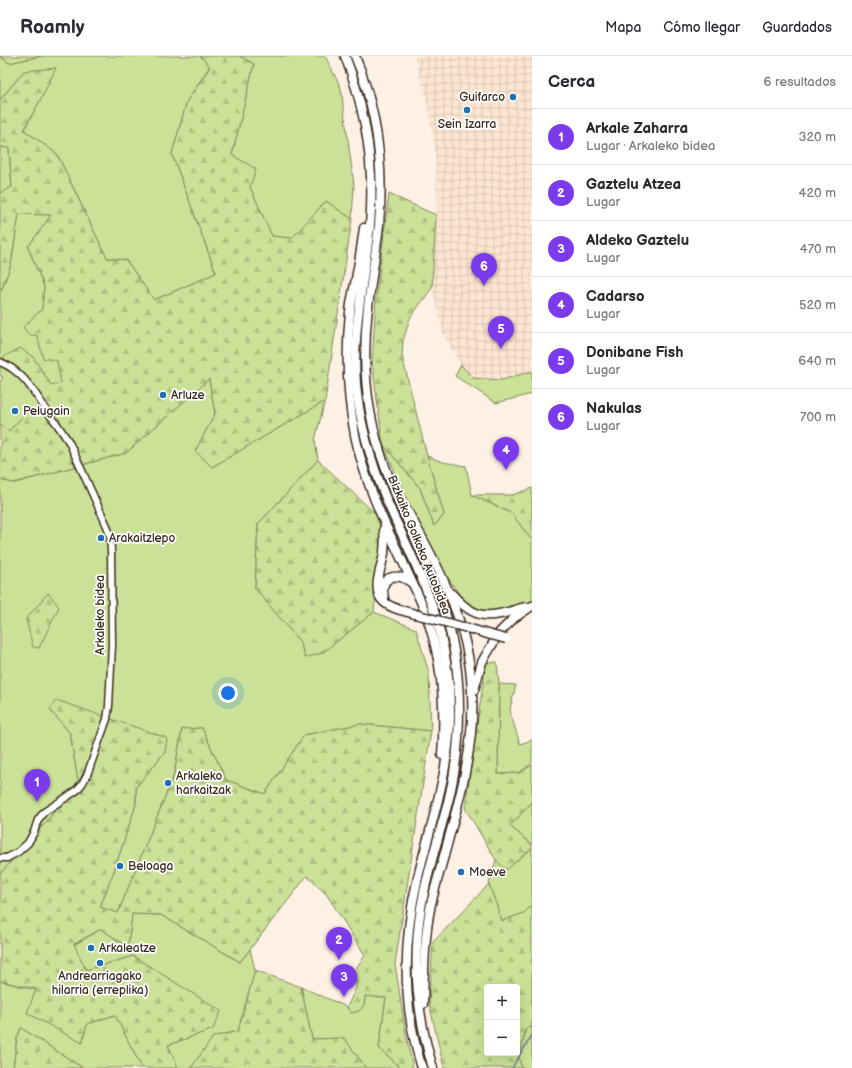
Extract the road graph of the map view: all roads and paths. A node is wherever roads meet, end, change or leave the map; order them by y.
1 (345, 56) edge
2 (355, 56) edge
3 (371, 206) junction
4 (0, 362) edge
5 (395, 494) junction
6 (381, 517) junction
7 (414, 584) junction
8 (448, 590) junction
9 (387, 604) junction
10 (532, 605) edge
11 (508, 641) dead end
12 (472, 694) junction
13 (443, 777) junction
14 (0, 858) edge
15 (422, 1027) junction
16 (422, 1068) edge
17 (433, 1068) edge

1 - 3 highway, Bizkaiko Golkoko Autobidea
2 - 5 highway, Bizkaiko Golkoko Autobidea
3 - 6 highway
3 - 13 highway, Bizkaiko Golkoko Autobidea
4 - 14 street, Arkaleko bidea
5 - 8 highway
5 - 15 highway, Bizkaiko Golkoko Autobidea
6 - 7 highway
6 - 9 highway
7 - 9 highway
7 - 13 highway
8 - 10 highway
8 - 12 highway
9 - 11 highway, bridge
10 - 12 highway
12 - 15 highway
13 - 16 highway, Bizkaiko Golkoko Autobidea
15 - 17 highway, Bizkaiko Golkoko Autobidea

